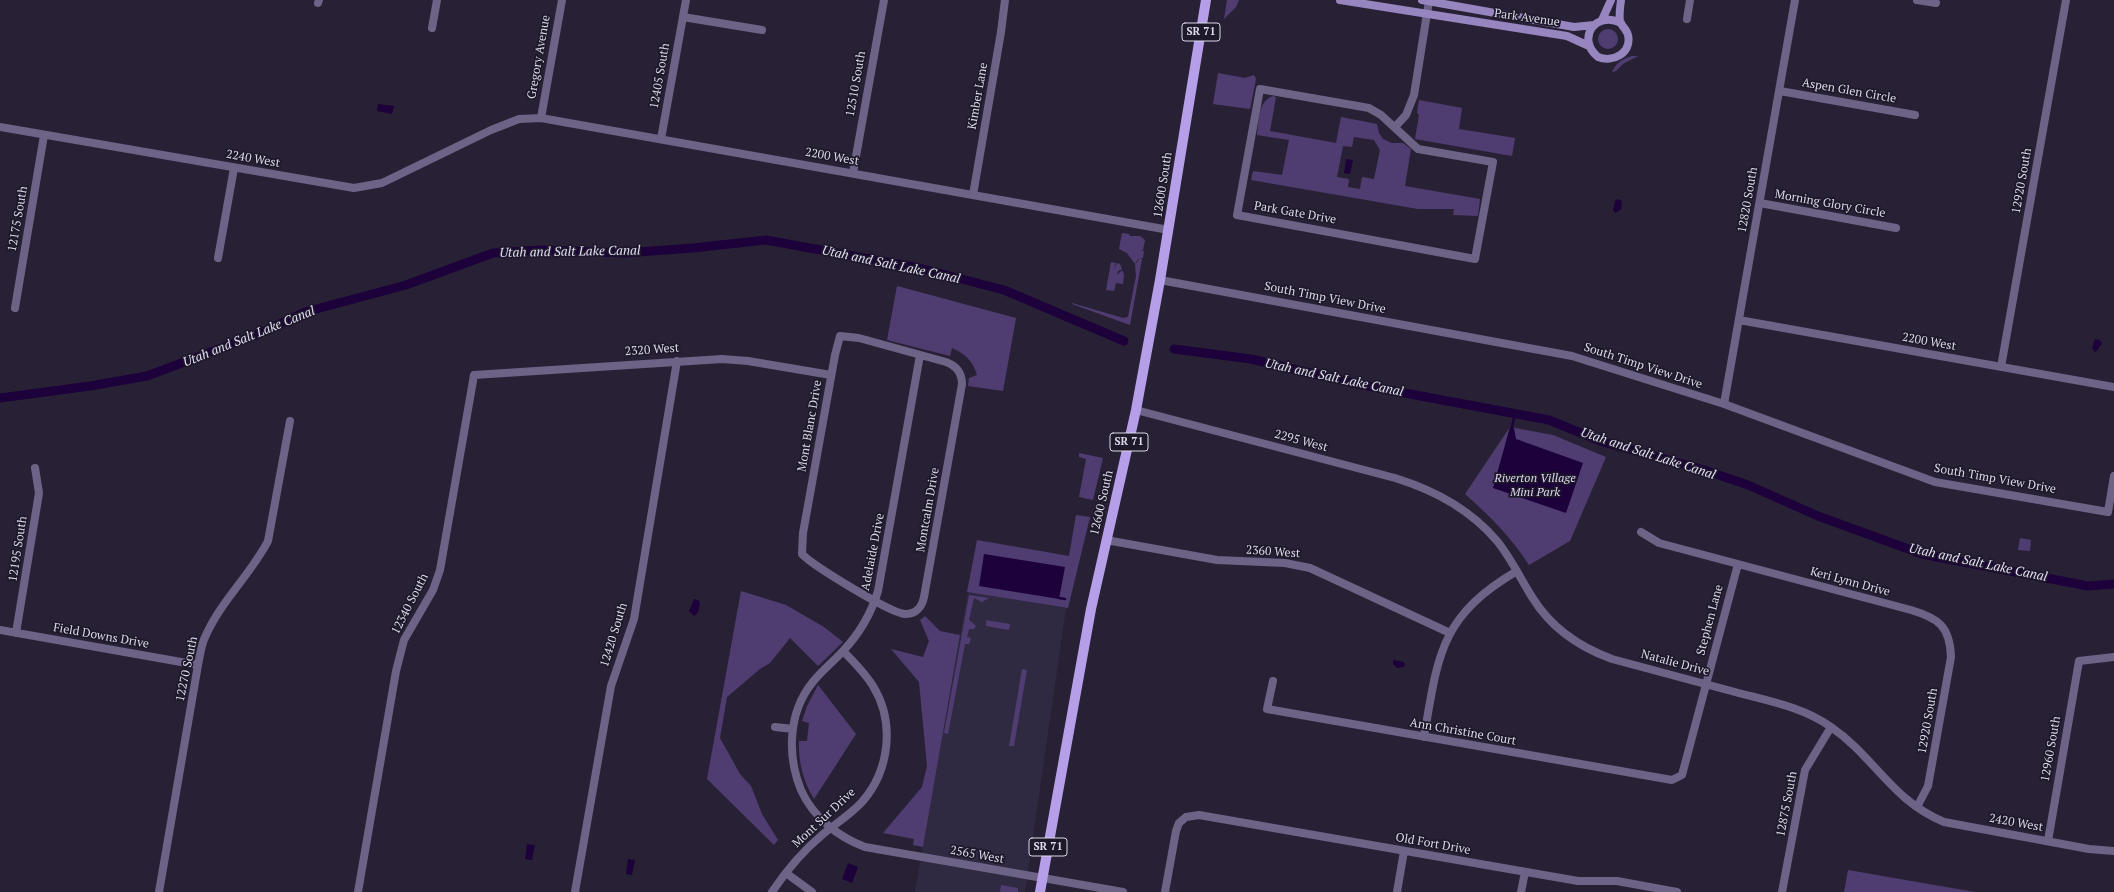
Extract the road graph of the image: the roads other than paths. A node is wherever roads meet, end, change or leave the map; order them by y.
1 (437, 0) edge
2 (562, 0) edge
3 (686, 0) edge
4 (884, 0) edge
5 (1005, 0) edge
6 (1206, 0) edge
7 (1340, 0) edge
8 (1611, 0) edge
9 (1621, 0) edge
10 (1690, 0) edge
11 (1795, 0) edge
12 (1917, 0) edge
13 (2066, 0) edge
14 (1426, 1) edge
15 (1936, 3) dead end
16 (1428, 14) junction
17 (683, 17) junction
18 (1687, 19) dead end
19 (1602, 20) junction
20 (1621, 23) junction
21 (1594, 25) junction
22 (432, 28) dead end
23 (762, 30) dead end
24 (1589, 46) junction
25 (1780, 91) junction
26 (1915, 115) dead end
27 (541, 118) junction
28 (0, 127) edge
29 (1395, 128) junction
30 (491, 130) joint
31 (44, 134) junction
32 (661, 139) junction
33 (234, 168) junction
34 (853, 173) junction
35 (973, 195) junction
36 (1760, 203) junction
37 (1896, 228) dead end
38 (1169, 230) junction
39 (218, 258) dead end
40 (1160, 280) junction
41 (14, 308) dead end
42 (1739, 320) junction
43 (920, 355) junction
44 (678, 360) junction
45 (2001, 367) junction
46 (957, 368) joint
47 (474, 375) joint
48 (831, 375) junction
49 (2114, 387) edge
50 (1724, 404) junction
51 (1136, 410) junction
52 (290, 421) dead end
53 (35, 468) dead end
54 (2114, 476) edge
55 (1457, 505) joint
56 (1641, 532) dead end
57 (1106, 540) junction
58 (1738, 564) junction
59 (1517, 571) junction
60 (875, 601) junction
61 (0, 630) edge
62 (16, 633) junction
63 (1450, 633) junction
64 (1948, 636) joint
65 (843, 651) junction
66 (2114, 657) edge
67 (198, 665) junction
68 (1273, 681) dead end
69 (1706, 684) junction
70 (775, 727) dead end
71 (1831, 727) junction
72 (793, 729) junction
73 (1424, 737) junction
74 (1682, 775) joint
75 (1917, 808) junction
76 (831, 828) junction
77 (2048, 841) junction
78 (1404, 851) junction
79 (2114, 851) edge
80 (1525, 872) junction
81 (786, 873) junction
82 (1042, 878) junction
83 (1638, 889) edge
84 (160, 892) edge
85 (358, 892) edge
86 (575, 892) edge
87 (772, 892) edge
88 (812, 892) edge
89 (1040, 892) edge
90 (1123, 892) edge
91 (1165, 892) edge
92 (1397, 892) edge
93 (1521, 892) edge
94 (1677, 892) edge
95 (1782, 892) edge

1 - 22 street
2 - 27 street, Gregory Avenue
3 - 17 street, 12405 South
4 - 34 street, 12510 South
5 - 35 street, Kimber Lane
6 - 38 main road, 12600 South / SR 71
7 - 16 street, Park Avenue
8 - 19 street
9 - 20 street, Park Avenue
10 - 18 street
11 - 25 street, 12820 South
12 - 15 street
13 - 45 street, 12920 South
14 - 16 street
14 - 21 street, Park Avenue
16 - 24 street, Park Avenue
16 - 29 street
17 - 23 street
17 - 32 street, 12405 South
19 - 20 street
19 - 21 street, Park Avenue
20 - 24 street, Park Avenue
21 - 24 street
25 - 26 street, Aspen Glen Circle
25 - 36 street, 12820 South
27 - 30 street, 2200 West
27 - 32 street, 2200 West
28 - 31 street, 2240 West
29 - 29 street, Park Gate Drive
30 - 33 street, 2240 West
31 - 33 street, 2240 West
31 - 41 street, 12175 South
32 - 34 street, 2200 West
33 - 39 street
34 - 35 street, 2200 West
35 - 38 street, 2200 West
36 - 37 street, Morning Glory Circle
36 - 42 street, 12820 South
38 - 40 main road, 12600 South / SR 71
40 - 50 street, South Timp View Drive
40 - 51 main road, 12600 South / SR 71
42 - 45 street, 2200 West
42 - 50 street, 12820 South
43 - 46 street, Mont Blanc Drive
43 - 48 street, Mont Blanc Drive
43 - 60 street, Adelaide Drive
44 - 47 street, 2320 West
44 - 48 street, 2320 West
44 - 86 street, 12420 South
45 - 49 street, 2200 West
46 - 60 street, Montcalm Drive
47 - 85 street, 12340 South
48 - 60 street, Mont Blanc Drive
50 - 54 street, South Timp View Drive
51 - 55 street, 2295 West
51 - 57 main road, 12600 South / SR 71
52 - 67 street, 12270 South
53 - 62 street, 12195 South
55 - 59 street, Natalie Drive
56 - 58 street, Keri Lynn Drive
57 - 63 street, 2360 West
57 - 82 main road, 12600 South / SR 71
58 - 64 street, Keri Lynn Drive
58 - 69 street, Stephen Lane
59 - 63 street
59 - 69 street, Natalie Drive
60 - 65 street, Adelaide Drive
61 - 62 street, Field Downs Drive
62 - 67 street, Field Downs Drive
63 - 73 street
64 - 75 street, 12920 South
65 - 72 street, Adelaide Drive
65 - 76 street, Mont Sur Drive
66 - 77 street, 12960 South
67 - 84 street, 12270 South
68 - 73 street, Ann Christine Court
69 - 71 street, Natalie Drive
69 - 74 street, Stephen Lane
70 - 72 street
71 - 75 street, Natalie Drive
71 - 95 street, 12875 South
72 - 76 street, Adelaide Drive
73 - 74 street, Ann Christine Court
75 - 77 street, 2420 West
76 - 81 street, Mont Sur Drive
76 - 82 street, 2565 West
77 - 79 street, 2420 West
78 - 80 street, Old Fort Drive
78 - 91 street, Old Fort Drive
78 - 92 street
80 - 83 street, Old Fort Drive
80 - 93 street
81 - 87 street, Mont Sur Drive
81 - 88 street
82 - 89 main road, 12600 South / SR 71
82 - 90 street, 2565 West
83 - 94 street, Old Fort Drive

